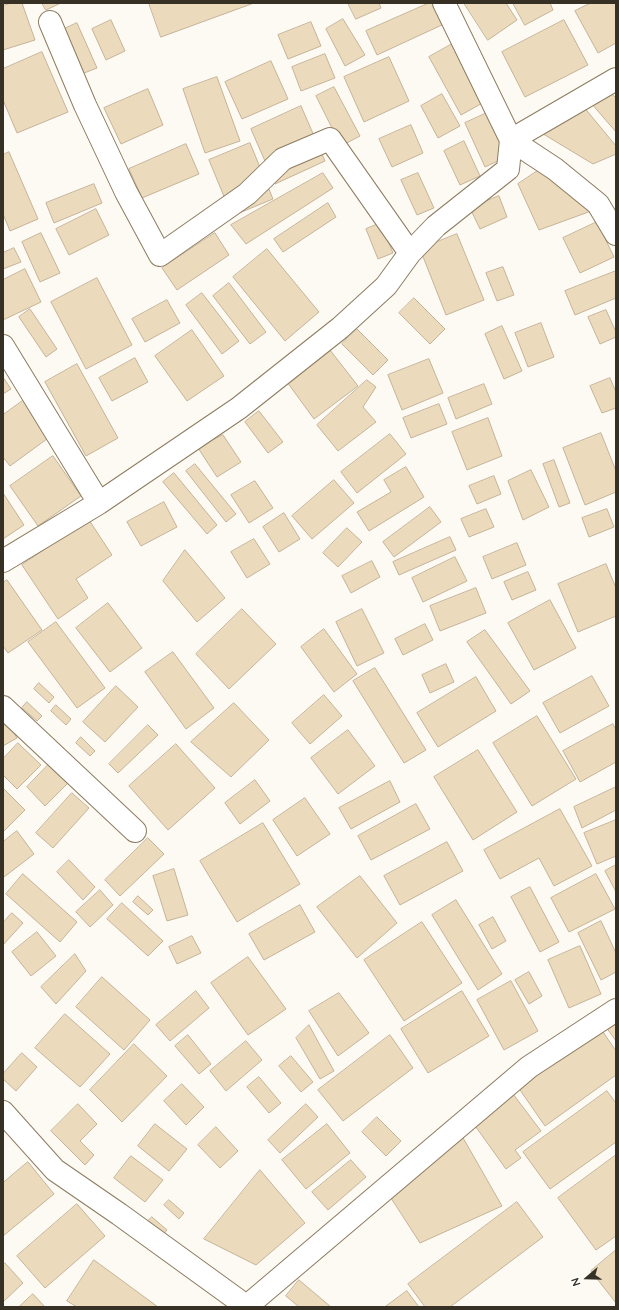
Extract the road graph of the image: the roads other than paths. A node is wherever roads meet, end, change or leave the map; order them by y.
1 (444, 3) edge
2 (50, 22) dead end
3 (616, 79) edge
4 (511, 140) junction
5 (616, 234) edge
6 (410, 253) junction
7 (3, 346) edge
8 (99, 503) junction
9 (3, 561) edge
10 (3, 707) edge
11 (135, 831) dead end
12 (616, 1010) edge
13 (3, 1112) edge
14 (246, 1307) edge

1 - 4 street
2 - 6 street
3 - 4 street
4 - 5 street
4 - 6 street
6 - 8 street
7 - 8 street
8 - 9 street
10 - 11 street
12 - 14 street
13 - 14 street

